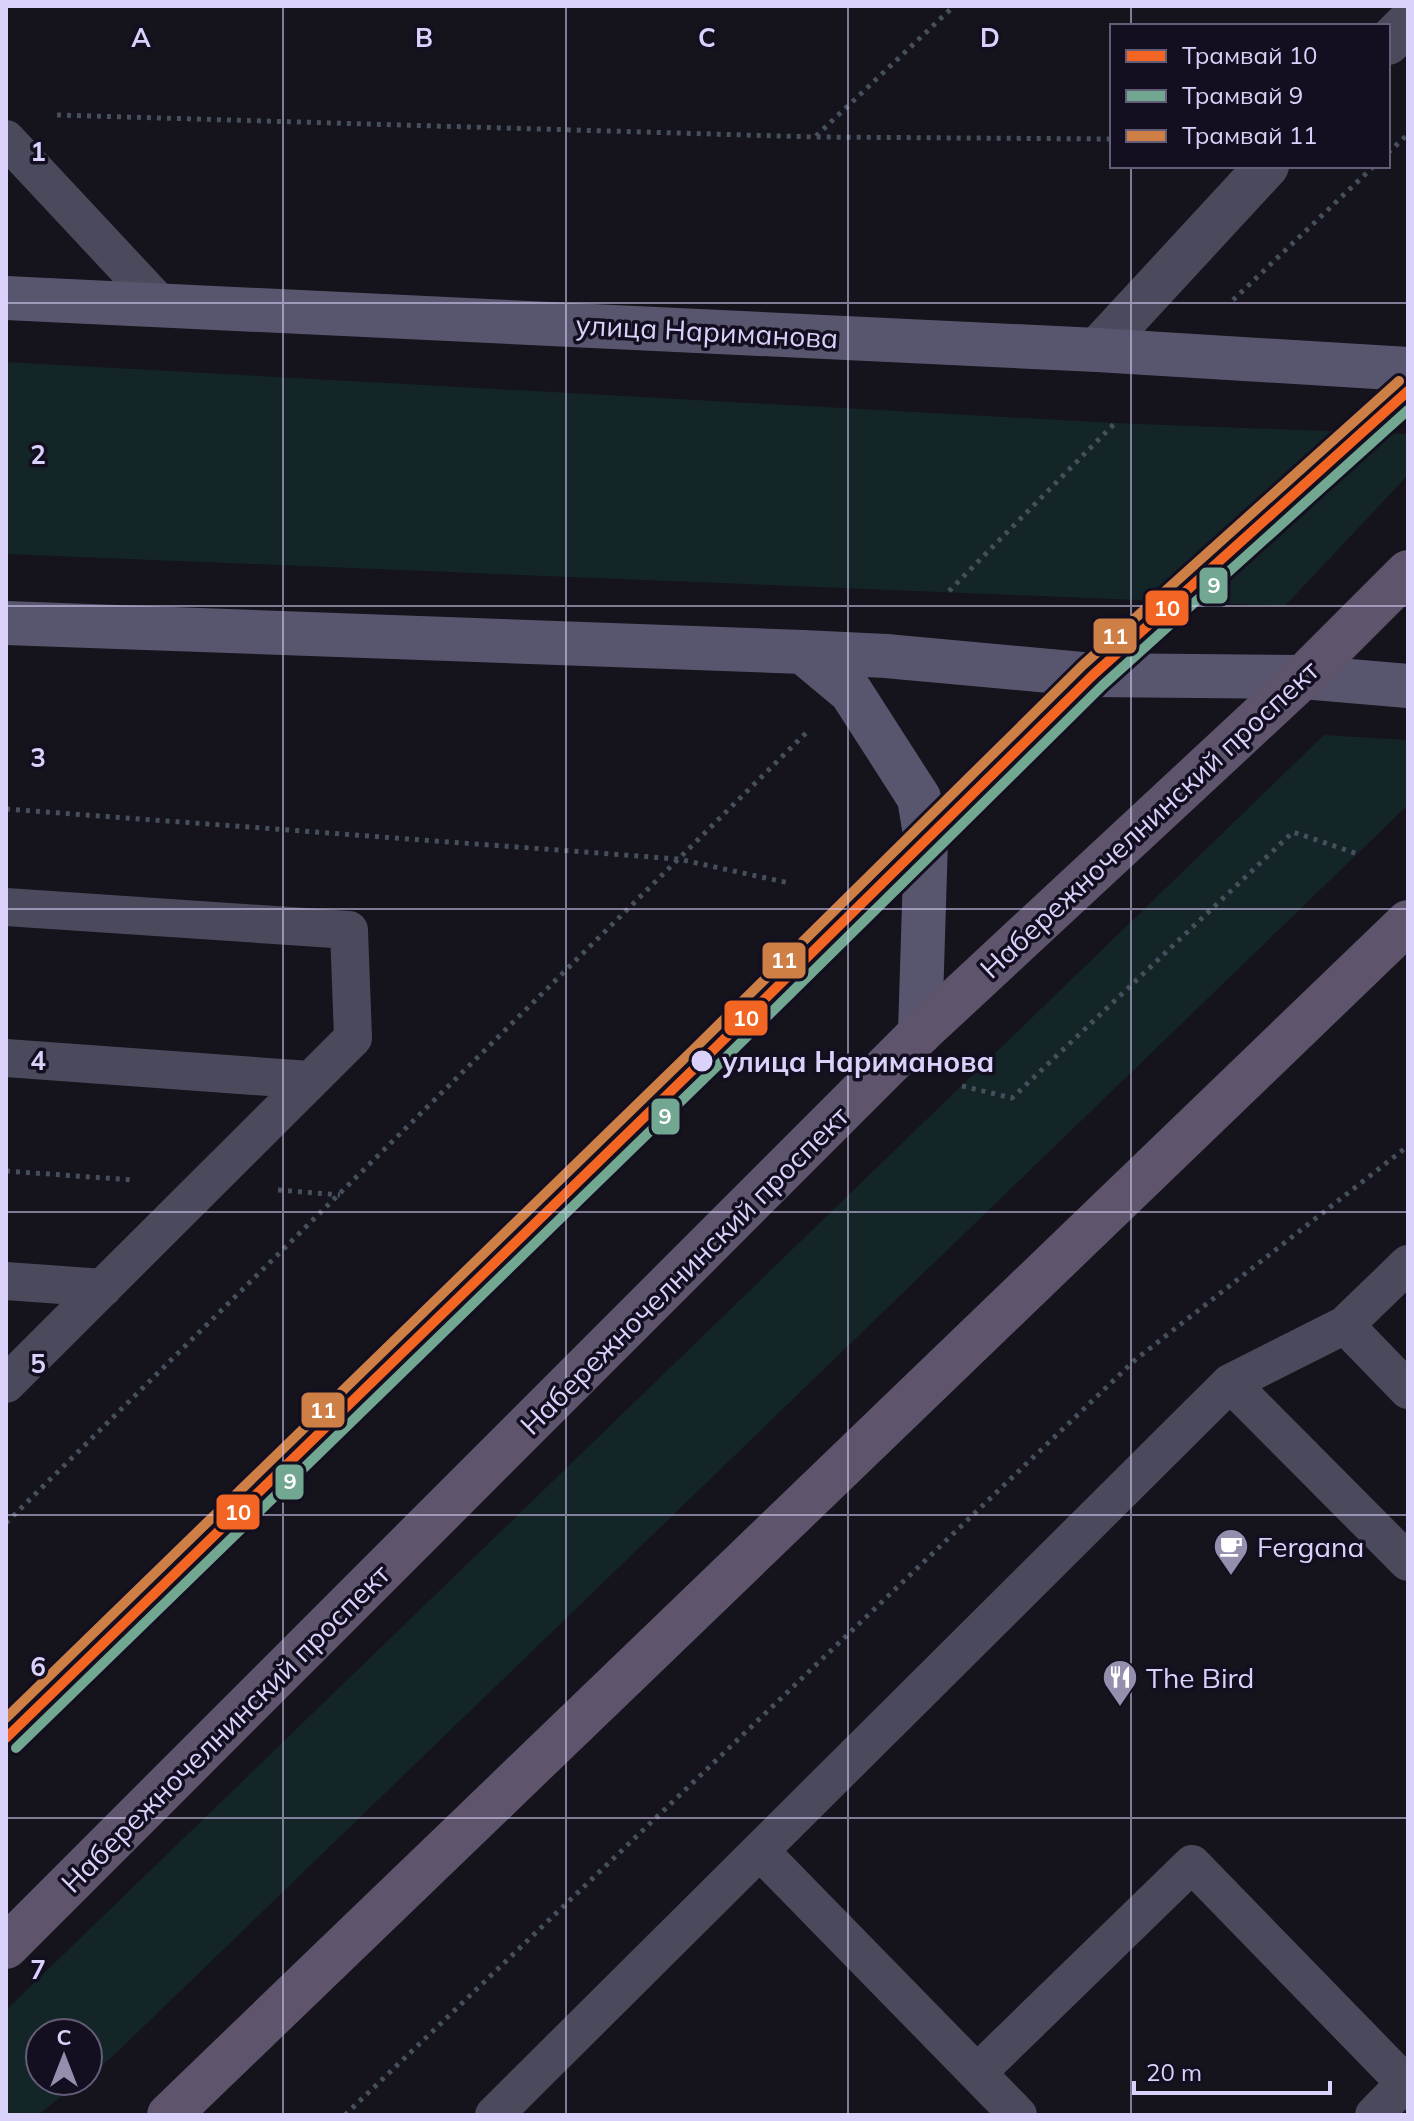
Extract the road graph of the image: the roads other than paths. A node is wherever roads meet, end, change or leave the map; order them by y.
1 (1408, 23) edge
2 (1390, 41) edge
3 (6, 139) edge
4 (1265, 168) edge
5 (6, 298) edge
6 (161, 305) junction
7 (1097, 350) junction
8 (1408, 369) edge
9 (1408, 572) edge
10 (6, 623) edge
11 (803, 652) junction
12 (1303, 677) junction
13 (1408, 686) edge
14 (6, 907) edge
15 (1408, 922) edge
16 (920, 1033) junction
17 (6, 1058) edge
18 (310, 1080) junction
19 (1408, 1264) edge
20 (6, 1281) edge
21 (103, 1288) junction
22 (1345, 1325) junction
23 (1230, 1383) junction
24 (6, 1384) edge
25 (1408, 1390) edge
26 (1408, 1562) edge
27 (761, 1852) junction
28 (6, 1947) edge
29 (977, 2073) junction
30 (1407, 2081) edge
31 (169, 2115) edge
32 (494, 2115) edge
33 (1018, 2115) edge
34 (1374, 2115) edge

1 - 2 street
3 - 6 lane
4 - 7 street
5 - 6 main road, улица Нариманова
6 - 7 main road, улица Нариманова
7 - 8 main road, улица Нариманова
9 - 12 main road, Набережночелнинский проспект
10 - 11 main road
11 - 12 main road
11 - 16 main road
12 - 13 main road
12 - 16 main road, Набережночелнинский проспект
14 - 18 lane
15 - 31 main road
16 - 28 main road, Набережночелнинский проспект
17 - 18 lane
18 - 21 lane
19 - 22 lane
20 - 21 lane
21 - 24 lane
22 - 23 lane
22 - 25 lane
23 - 26 lane
23 - 27 lane
27 - 29 lane
27 - 32 lane
29 - 30 lane
29 - 33 lane
30 - 34 lane

